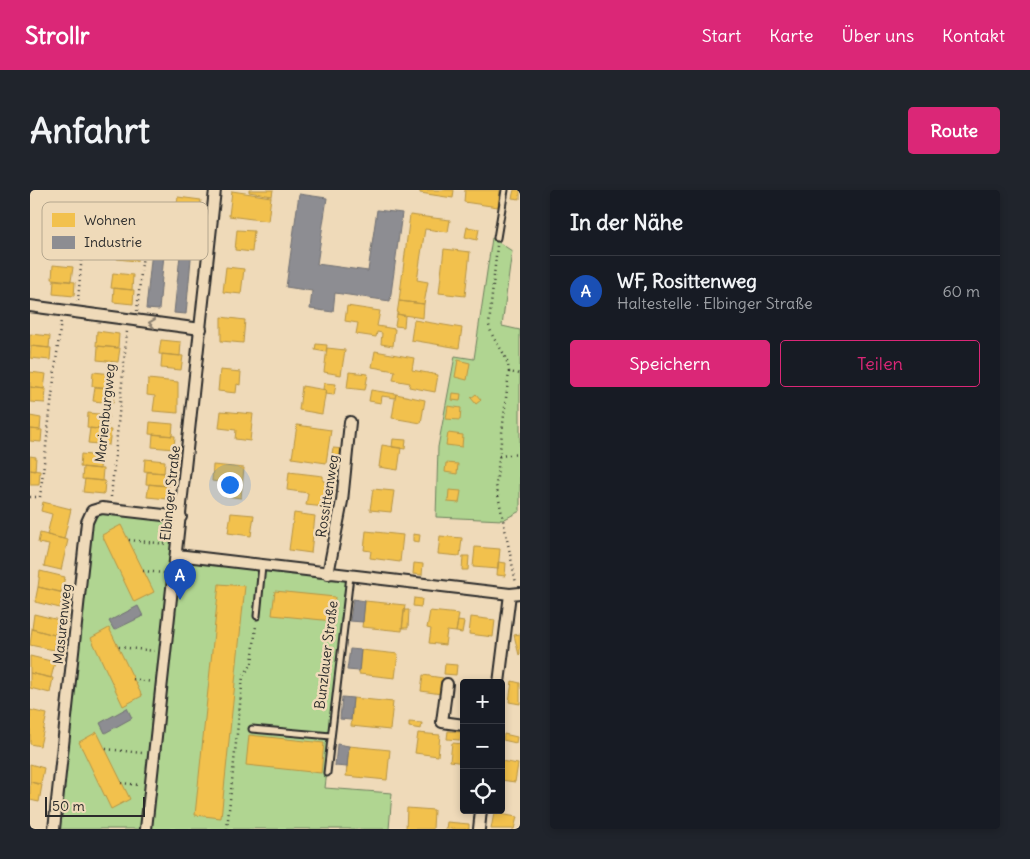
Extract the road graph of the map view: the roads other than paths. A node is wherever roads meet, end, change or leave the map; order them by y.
1 (215, 190) edge
2 (504, 190) edge
3 (497, 238) road end
4 (208, 255) edge
5 (207, 260) edge
6 (30, 306) edge
7 (200, 329) junction
8 (350, 422) dead end
9 (181, 517) junction
10 (178, 550) junction
11 (262, 566) junction
12 (328, 574) junction
13 (350, 576) junction
14 (516, 594) edge
15 (257, 616) road end
16 (499, 679) edge
17 (447, 684) dead end
18 (460, 724) edge
19 (252, 729) dead end
20 (331, 736) junction
21 (326, 773) dead end
22 (481, 814) edge
23 (54, 829) edge
24 (146, 829) edge
25 (479, 829) edge

1 - 4 street, Elbinger Straße
2 - 3 lane
5 - 7 street, Elbinger Straße
7 -> 6 street
7 - 9 street, Elbinger Straße
8 - 12 street, Rossittenweg
9 - 10 street, Elbinger Straße
9 - 23 street, Masurenweg
10 - 11 street
10 - 24 street, Elbinger Straße
11 - 12 street
11 - 15 lane
12 - 13 street
13 - 14 street
13 - 20 lane, Bunzlauer Straße
14 - 16 street
17 - 18 street
19 - 20 lane
20 - 21 lane, Bunzlauer Straße
22 - 25 street

